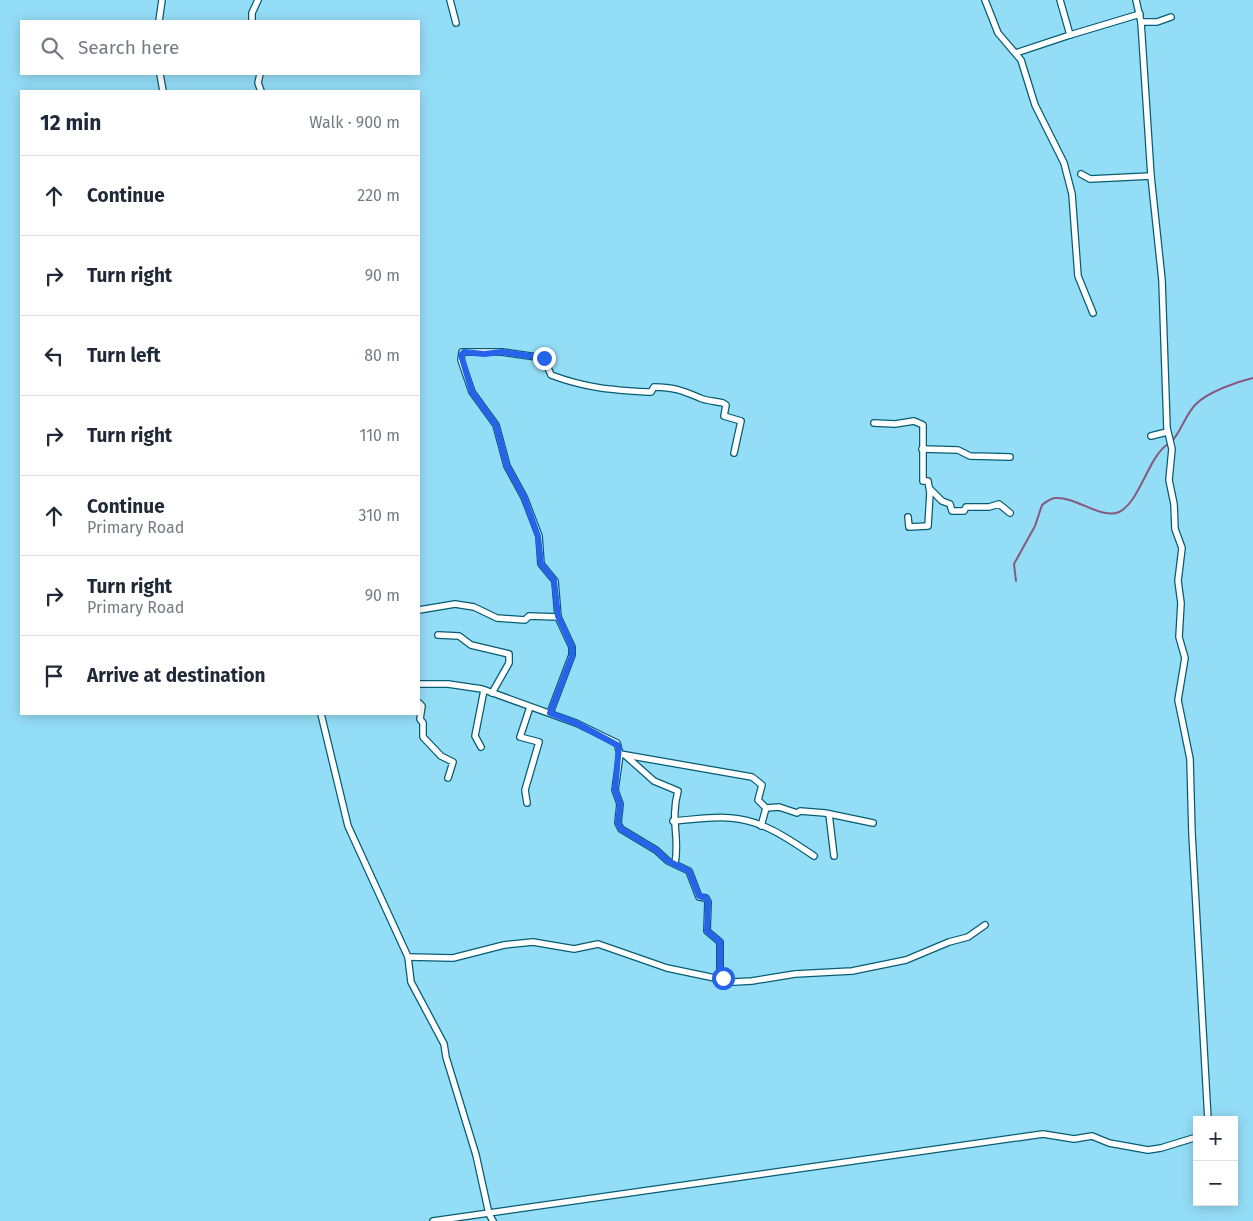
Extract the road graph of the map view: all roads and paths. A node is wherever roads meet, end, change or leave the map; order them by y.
1 (162, 0) edge
2 (258, 0) edge
3 (450, 0) edge
4 (985, 0) edge
5 (1060, 0) edge
6 (1136, 0) edge
7 (1142, 0) edge
8 (1140, 12) junction
9 (1171, 17) dead end
10 (160, 20) edge
11 (252, 20) edge
12 (1141, 22) junction
13 (456, 23) dead end
14 (1070, 35) junction
15 (1016, 54) junction
16 (160, 75) edge
17 (260, 75) edge
18 (163, 90) edge
19 (261, 90) edge
20 (1081, 174) dead end
21 (1151, 176) junction
22 (1093, 313) dead end
23 (874, 423) dead end
24 (1168, 432) junction
25 (1151, 436) dead end
26 (922, 449) junction
27 (734, 453) dead end
28 (1010, 457) dead end
29 (930, 489) junction
30 (1010, 513) dead end
31 (908, 517) dead end
32 (420, 610) edge
33 (558, 616) junction
34 (438, 635) dead end
35 (420, 684) edge
36 (484, 690) junction
37 (492, 693) junction
38 (420, 705) edge
39 (530, 707) junction
40 (550, 713) junction
41 (321, 715) edge
42 (481, 748) dead end
43 (622, 755) junction
44 (448, 778) dead end
45 (527, 803) dead end
46 (766, 808) junction
47 (829, 814) junction
48 (673, 821) junction
49 (872, 823) dead end
50 (761, 826) junction
51 (814, 856) dead end
52 (834, 856) dead end
53 (675, 864) junction
54 (985, 925) dead end
55 (408, 957) junction
56 (724, 980) junction
57 (1208, 1116) edge
58 (1193, 1138) edge
59 (489, 1214) junction
60 (433, 1221) edge
61 (493, 1221) edge

1 - 10 street
2 - 11 street
3 - 13 street
4 - 15 street
5 - 14 street
6 - 8 street
7 - 8 street
8 - 12 street
8 - 14 street
9 - 12 street
12 - 21 street
14 - 15 street
15 - 22 street
16 - 18 street
17 - 19 street
20 - 21 street
21 - 24 street
23 - 26 street
24 - 25 street
24 - 57 street
26 - 28 street
26 - 29 street
27 - 33 street
29 - 30 street
29 - 31 street
32 - 33 street
33 - 40 street
34 - 37 street
35 - 36 street
36 - 37 street
36 - 42 street
37 - 39 street
38 - 44 street
39 - 40 street
39 - 45 street
40 - 43 street
41 - 55 street
43 - 46 street
43 - 48 street
43 - 53 street
46 - 47 street
46 - 50 street
47 - 49 street
47 - 52 street
48 - 50 street
48 - 53 street
50 - 51 street
53 - 56 street
54 - 56 street
55 - 56 street
55 - 59 street
58 - 59 street
59 - 60 street
59 - 61 street

